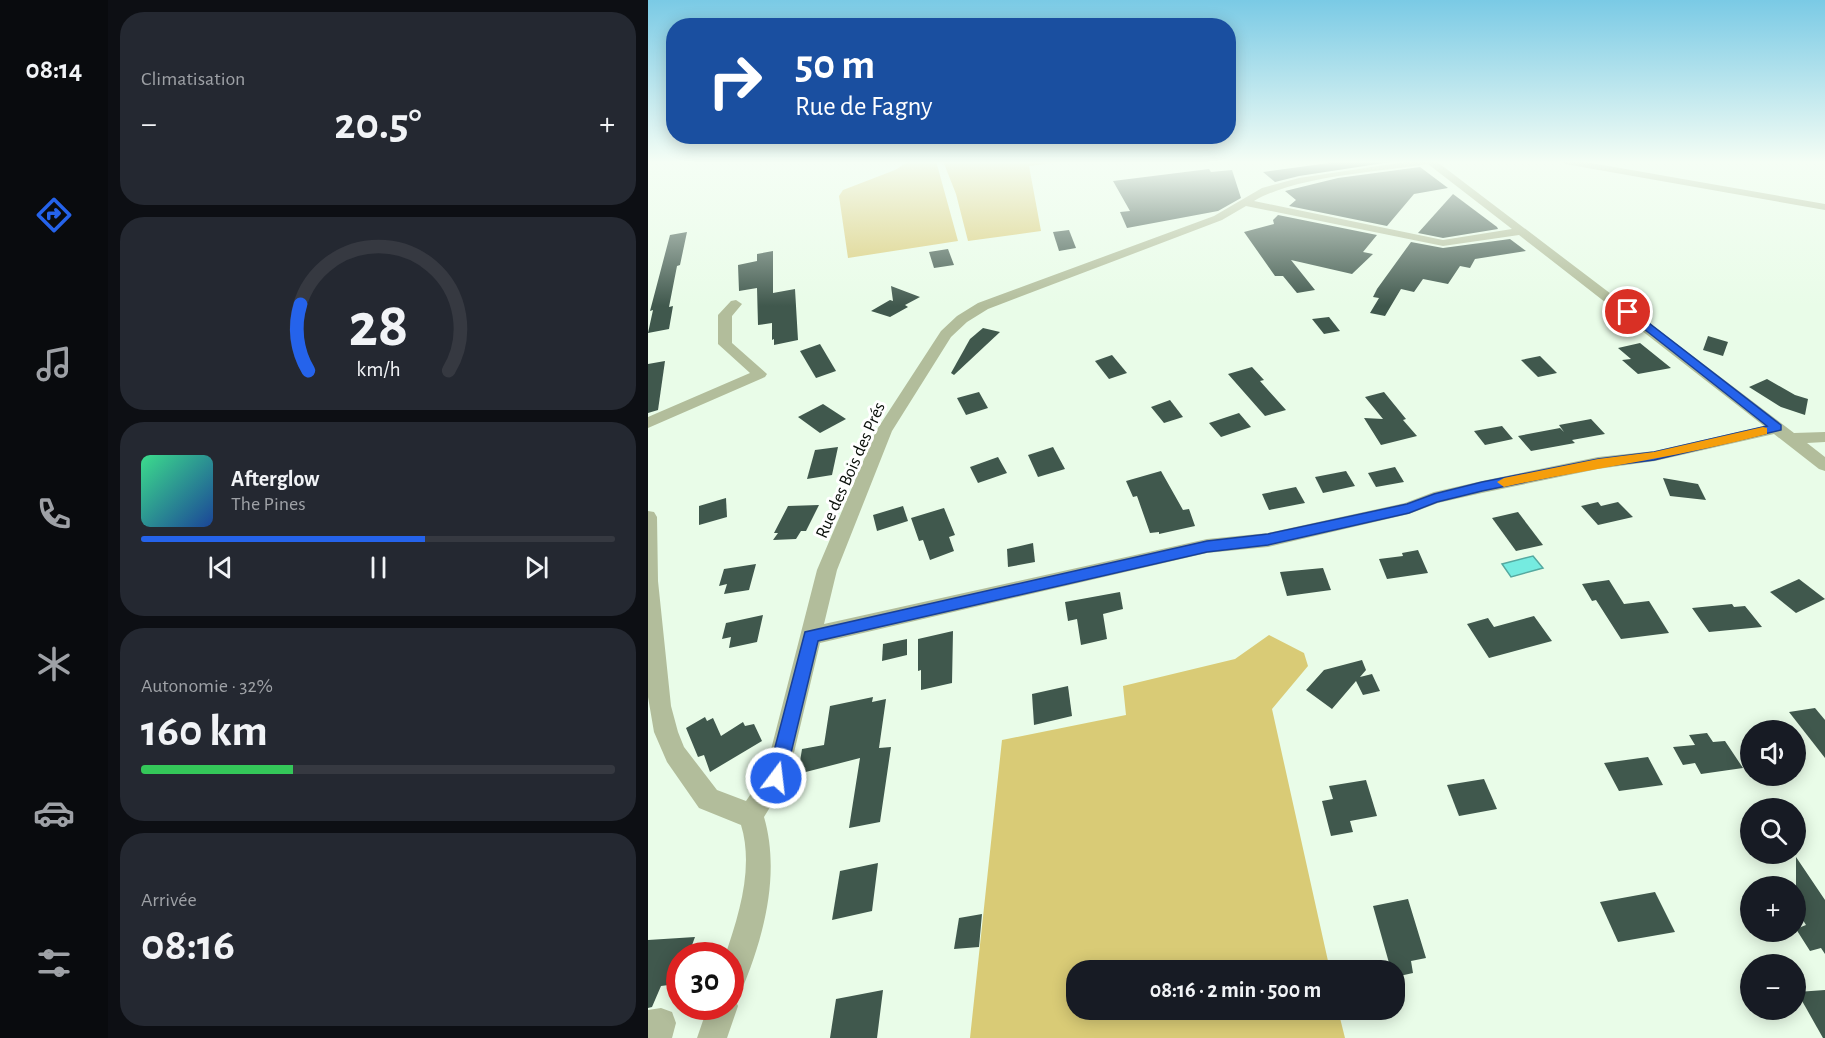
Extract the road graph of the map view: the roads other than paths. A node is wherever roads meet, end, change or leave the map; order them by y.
1 (1232, 209) edge
2 (1279, 209) edge
3 (1495, 209) edge
4 (1524, 231) junction
5 (736, 304) dead end
6 (648, 423) edge
7 (1783, 433) junction
8 (1825, 437) edge
9 (1825, 465) edge
10 (648, 516) edge
11 (811, 636) junction
12 (654, 707) edge
13 (751, 815) junction
14 (744, 942) edge
15 (718, 1020) edge
16 (648, 1025) edge
17 (657, 1038) edge
18 (712, 1038) edge

1 - 11 street, Rue des Bois des Prés
2 - 4 street
3 - 4 street
4 - 7 street
5 - 6 street
7 - 8 street
7 - 9 street
7 - 11 street
10 - 12 street
11 - 13 street, Rue des Bois des Prés
12 - 13 street
13 - 14 street
15 - 18 street
16 - 17 street

